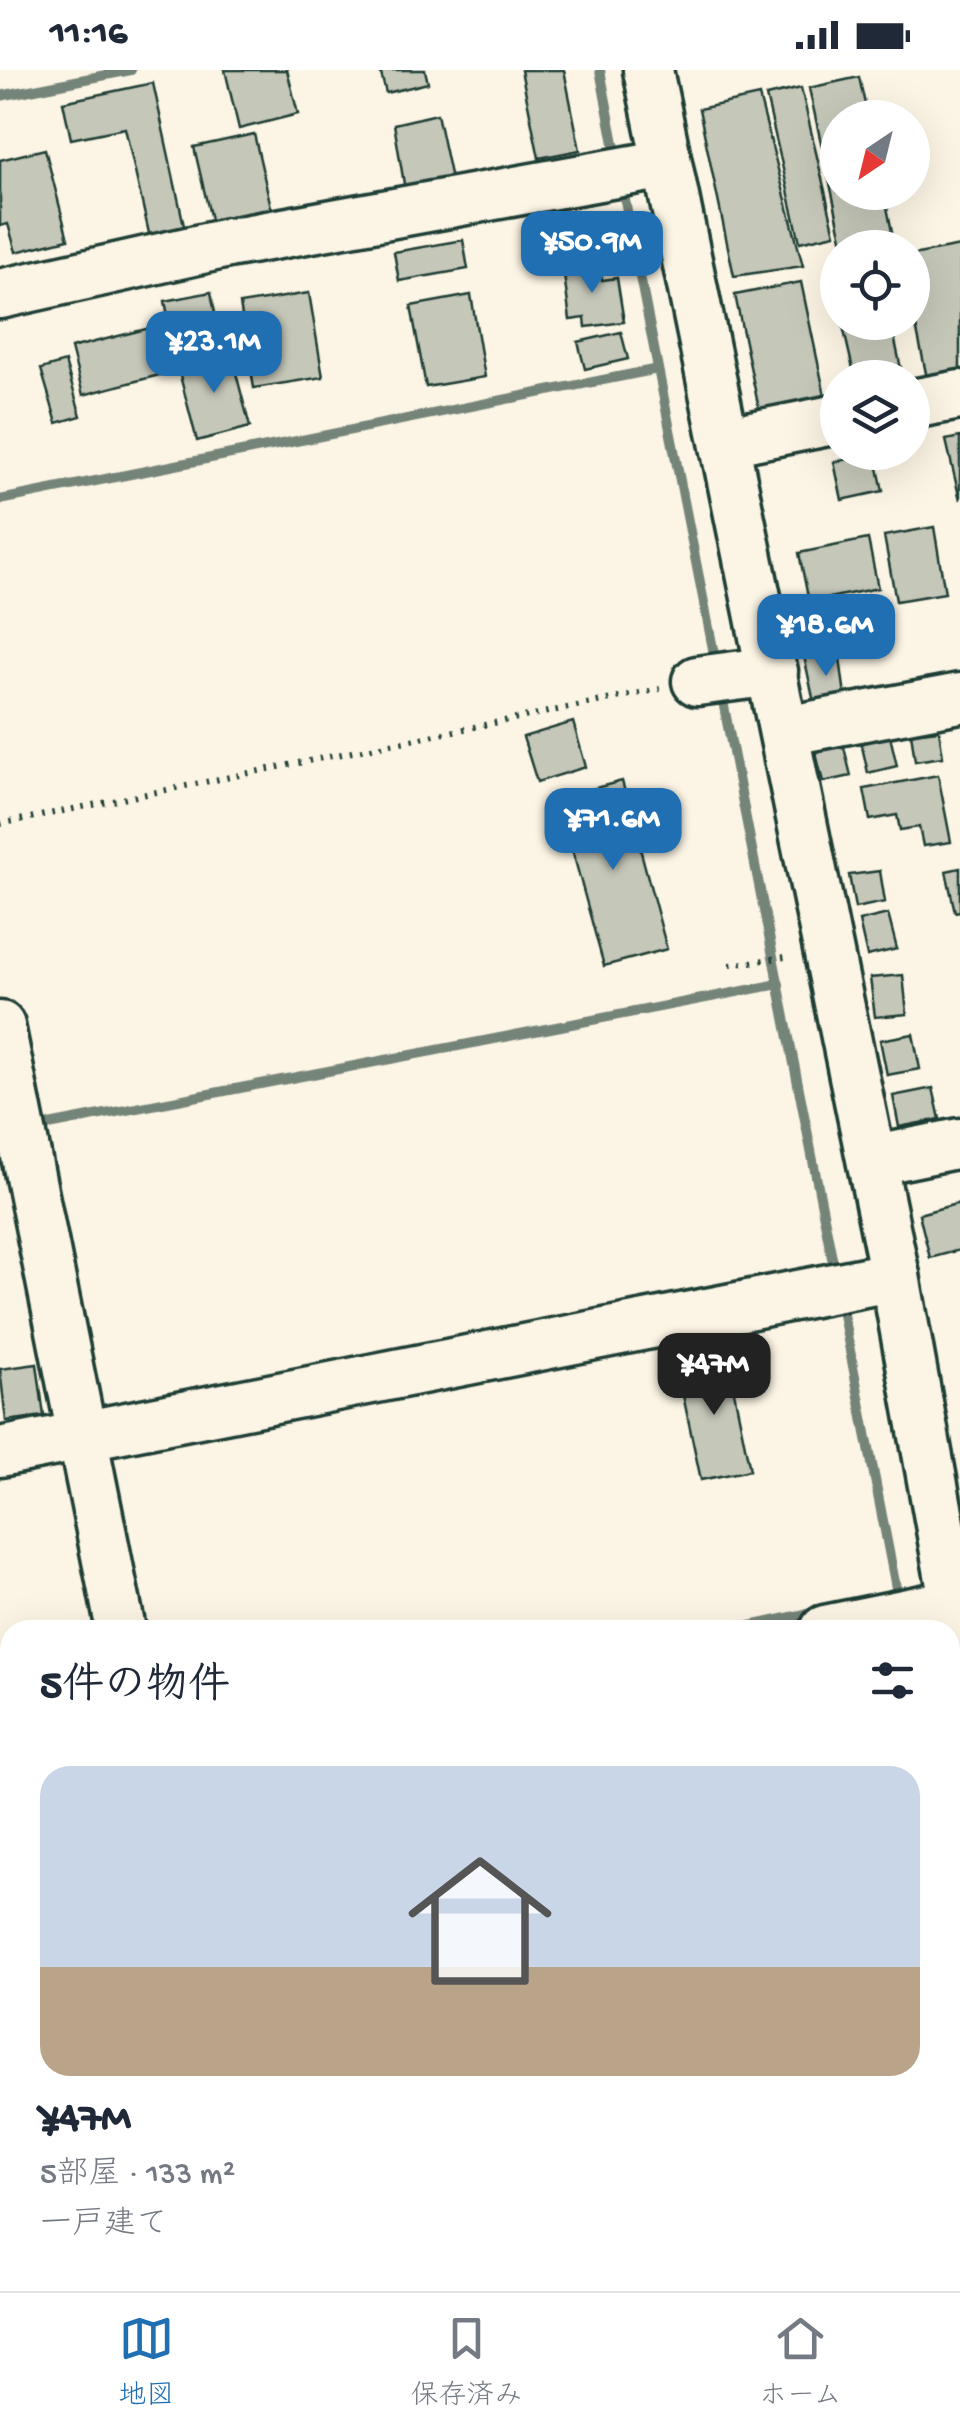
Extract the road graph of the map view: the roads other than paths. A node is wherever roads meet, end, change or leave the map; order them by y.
1 (648, 70) edge
2 (626, 171) junction
3 (0, 294) edge
4 (960, 394) edge
5 (930, 400) edge
6 (820, 423) edge
7 (726, 441) junction
8 (773, 671) junction
9 (697, 681) road end
10 (960, 698) edge
11 (785, 730) junction
12 (0, 1026) edge
13 (960, 1143) edge
14 (872, 1161) junction
15 (895, 1276) junction
16 (81, 1436) junction
17 (0, 1452) edge
18 (957, 1619) edge
19 (120, 1620) edge

1 - 2 street
2 - 3 street
2 - 7 street
4 - 5 street
6 - 7 street
7 - 8 street
8 - 9 street
8 - 11 street
10 - 11 street
11 - 14 street
12 - 16 street
13 - 14 street
14 - 15 street
15 - 16 street
15 - 18 street
16 - 17 street
16 - 19 street

